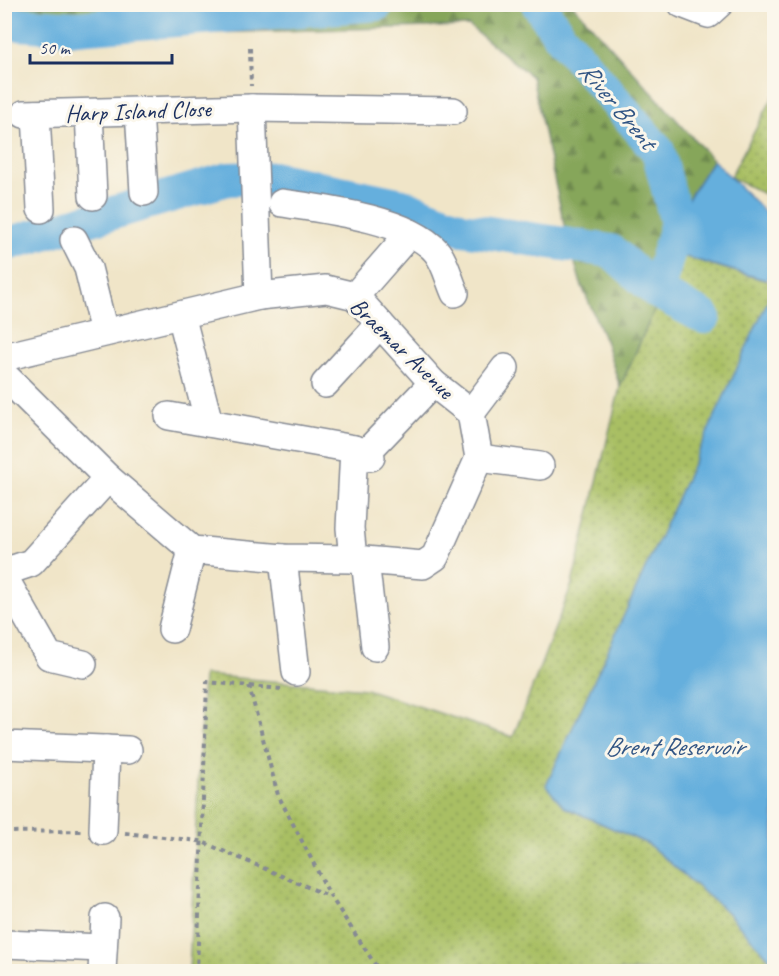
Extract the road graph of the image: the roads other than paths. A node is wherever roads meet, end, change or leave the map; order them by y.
1 (682, 4) edge
2 (719, 4) edge
3 (252, 108) junction
4 (139, 111) junction
5 (453, 111) dead end
6 (89, 113) junction
7 (144, 192) dead end
8 (93, 196) dead end
9 (282, 203) dead end
10 (41, 208) dead end
11 (410, 233) junction
12 (74, 240) dead end
13 (455, 293) dead end
14 (259, 296) junction
15 (355, 296) junction
16 (181, 315) junction
17 (380, 324) junction
18 (104, 332) junction
19 (4, 357) edge
20 (506, 368) dead end
21 (4, 375) edge
22 (433, 383) junction
23 (325, 384) dead end
24 (471, 412) junction
25 (169, 416) dead end
26 (209, 423) junction
27 (362, 454) junction
28 (479, 458) junction
29 (540, 466) dead end
30 (108, 478) junction
31 (192, 550) junction
32 (283, 558) junction
33 (359, 560) junction
34 (4, 574) edge
35 (172, 629) dead end
36 (375, 647) dead end
37 (83, 664) dead end
38 (296, 672) road end
39 (4, 745) edge
40 (103, 831) dead end
41 (105, 918) dead end
42 (4, 944) edge
43 (103, 959) edge

1 - 2 street
3 - 4 street, Harp Island Close
3 - 5 street, Harp Island Close
3 - 14 street
4 - 6 street, Harp Island Close
4 - 7 street
6 - 8 street
6 - 10 street, Harp Island Close
9 - 11 street
11 - 13 street
11 - 15 street
12 - 18 street
14 - 15 street, Braemar Avenue
14 - 16 street, Braemar Avenue
15 - 17 street, Braemar Avenue
16 - 18 street, Braemar Avenue
16 - 26 street
17 - 22 street, Braemar Avenue
17 - 23 street
18 - 19 street, Braemar Avenue
20 - 24 street
21 - 30 street
22 - 24 street, Braemar Avenue
22 - 27 street
24 - 28 street, Braemar Avenue
25 - 26 street
26 - 27 street
27 - 33 street
28 - 29 street
28 - 33 street
30 - 31 street
30 - 34 street
31 - 32 street
31 - 35 street
32 - 33 street
32 - 38 street
33 - 36 street
34 - 37 street
39 - 40 street
41 - 43 street
42 - 43 street

